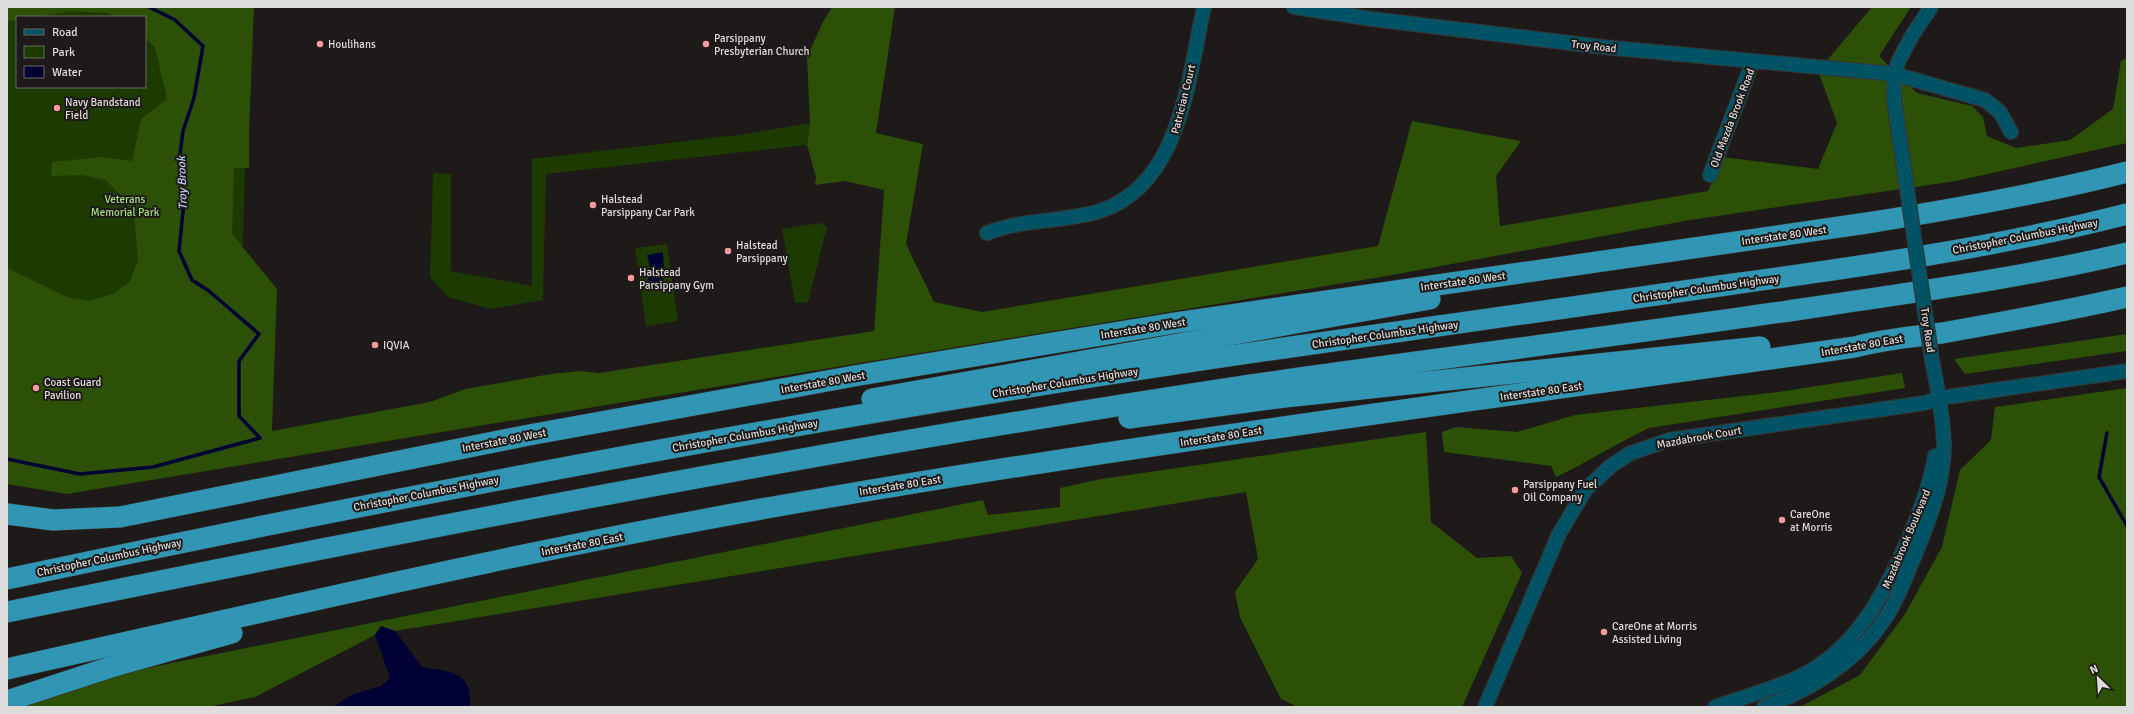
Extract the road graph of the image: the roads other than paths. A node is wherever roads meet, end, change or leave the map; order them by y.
1 (1204, 7) edge
2 (1294, 7) edge
3 (1931, 7) edge
4 (1753, 61) junction
5 (1894, 74) junction
6 (2011, 132) dead end
7 (2127, 172) edge
8 (1710, 175) dead end
9 (2127, 214) edge
10 (987, 233) dead end
11 (1718, 244) junction
12 (2127, 253) edge
13 (2127, 297) edge
14 (1874, 342) junction
15 (2127, 371) edge
16 (1940, 398) junction
17 (1062, 414) junction
18 (830, 419) junction
19 (7, 501) edge
20 (162, 508) junction
21 (7, 514) edge
22 (7, 579) edge
23 (318, 599) junction
24 (7, 612) edge
25 (7, 670) edge
26 (7, 701) edge
27 (1486, 706) edge
28 (1715, 707) edge
29 (1764, 707) edge

1 - 10 street, Patrician Court
2 - 4 street, Troy Road
3 - 5 street
4 - 5 street, Troy Road
4 - 8 street, Old Mazda Brook Road
5 - 6 street, Troy Road
5 - 16 street, Troy Road, bridge
7 - 11 highway, Interstate 80 West
9 - 18 highway, Christopher Columbus Highway
11 - 18 highway
11 - 20 highway, Interstate 80 West
12 - 17 highway
13 - 14 highway, Interstate 80 East
14 - 17 highway
14 - 23 highway, Interstate 80 East
15 - 16 street
16 - 27 street, Mazdabrook Court
16 - 28 street, Mazdabrook Boulevard
16 - 29 street, Mazdabrook Boulevard
17 - 24 highway
18 - 22 highway, Christopher Columbus Highway
19 - 20 highway
20 - 21 highway
23 - 25 highway, Interstate 80 East
23 - 26 highway

